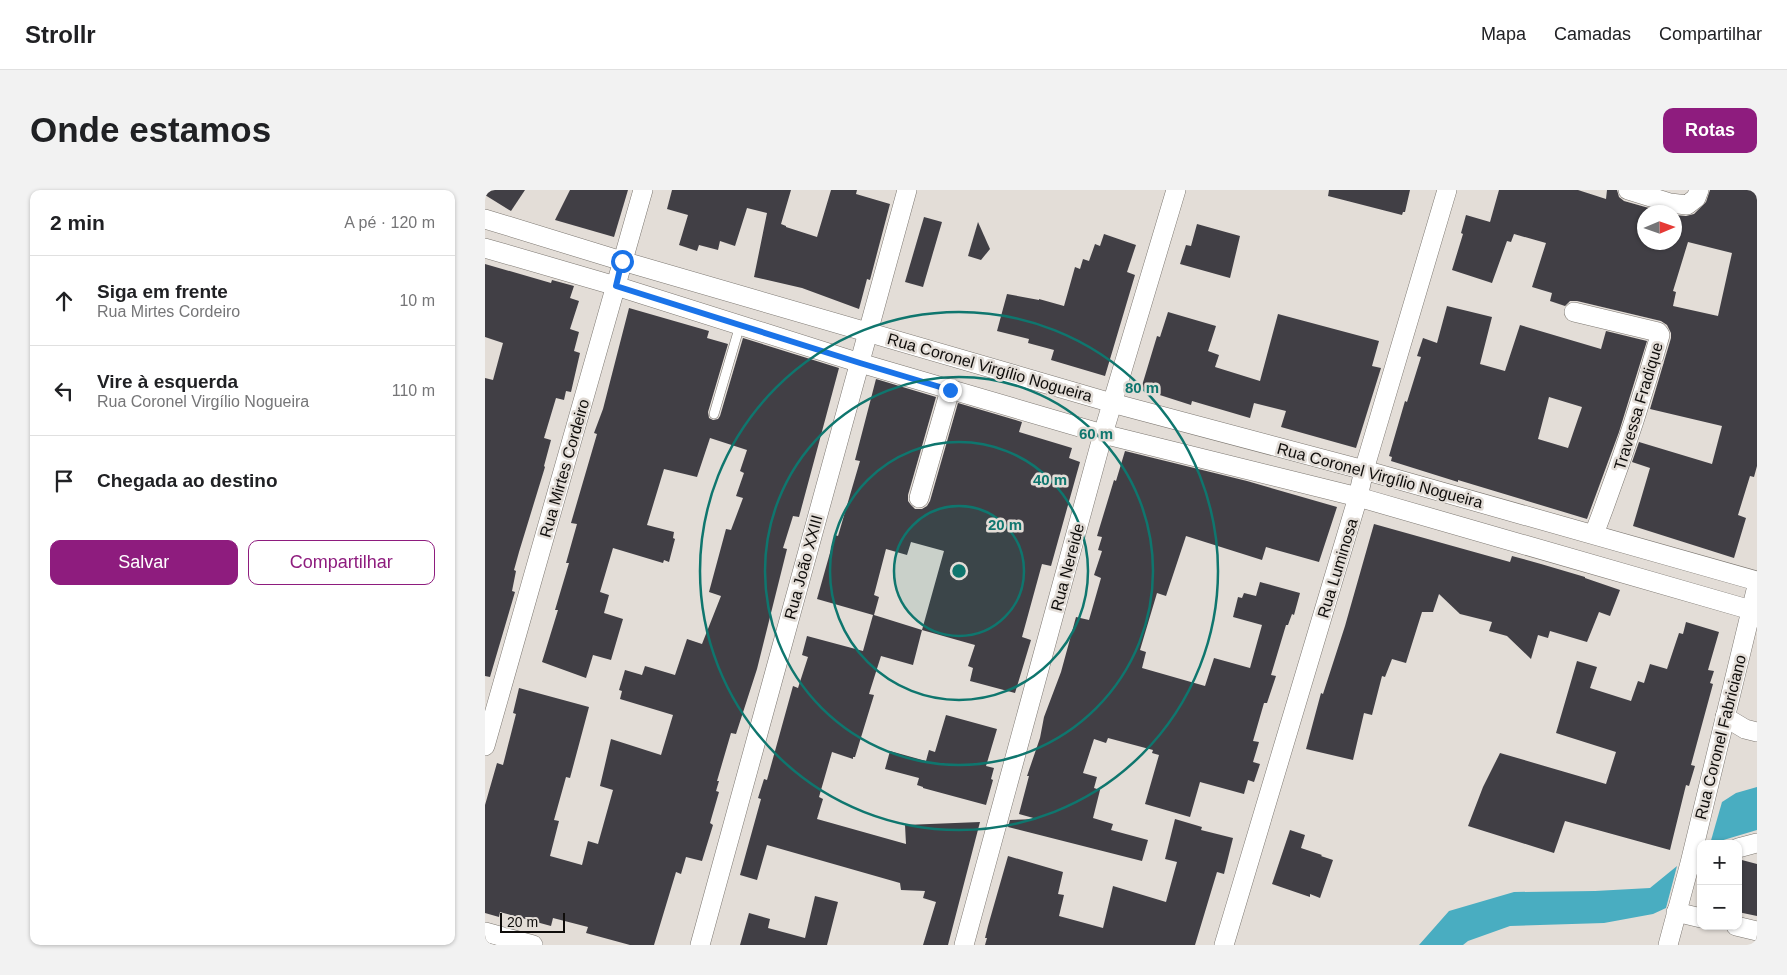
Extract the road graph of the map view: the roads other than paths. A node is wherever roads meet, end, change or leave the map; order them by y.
1 (643, 190) edge
2 (907, 190) edge
3 (1176, 190) edge
4 (1447, 190) edge
5 (1628, 190) edge
6 (1699, 190) edge
7 (485, 219) edge
8 (485, 248) edge
9 (622, 261) junction
10 (616, 286) junction
11 (1573, 312) dead end
12 (740, 325) junction
13 (869, 332) junction
14 (860, 363) junction
15 (950, 390) junction
16 (1112, 403) junction
17 (714, 414) dead end
18 (1103, 434) junction
19 (1364, 470) junction
20 (1358, 497) junction
21 (919, 498) dead end
22 (1594, 534) junction
23 (1757, 582) edge
24 (1757, 586) edge
25 (1751, 610) junction
26 (1725, 717) junction
27 (1757, 732) edge
28 (485, 746) edge
29 (1757, 843) edge
30 (1742, 847) edge
31 (1695, 861) edge
32 (1676, 912) junction
33 (1697, 917) edge
34 (1742, 927) edge
35 (1757, 931) edge
36 (485, 932) edge
37 (533, 945) edge
38 (700, 945) edge
39 (964, 945) edge
40 (1224, 945) edge
41 (1668, 945) edge

1 - 9 street, Rua Mirtes Cordeiro
2 - 13 street, Rua João XXIII
3 - 16 street, Rua Nereide
4 - 19 street, Rua Luminosa
5 - 6 street
7 - 9 street, Rua Coronel Virgílio Nogueira
8 - 10 street, Rua Coronel Virgílio Nogueira
9 - 10 street, Rua Mirtes Cordeiro
9 - 13 street, Rua Coronel Virgílio Nogueira
10 - 12 street, Rua Coronel Virgílio Nogueira
10 - 28 street, Rua Mirtes Cordeiro
11 - 22 street, Travessa Fradique
12 - 14 street, Rua Coronel Virgílio Nogueira
12 - 17 lane
13 - 14 street, Rua João XXIII
13 - 16 street, Rua Coronel Virgílio Nogueira
14 - 15 street, Rua Coronel Virgílio Nogueira
14 - 38 street, Rua João XXIII
15 - 18 street, Rua Coronel Virgílio Nogueira
15 - 21 street
16 - 18 street, Rua Nereide
16 - 19 street, Rua Coronel Virgílio Nogueira
18 - 20 street, Rua Coronel Virgílio Nogueira
18 - 39 street, Rua Nereide
19 - 20 street, Rua Luminosa
19 - 22 street, Rua Coronel Virgílio Nogueira
20 - 25 street, Rua Coronel Virgílio Nogueira
20 - 40 street, Rua Luminosa
22 - 23 street, Rua Coronel Virgílio Nogueira
24 - 25 street, Rua Coronel Fabriciano
25 - 26 street, Rua Coronel Fabriciano
26 - 27 street
26 - 31 street, Rua Coronel Fabriciano
29 - 30 street
31 - 32 street, Rua Coronel Fabriciano
32 - 33 street
32 - 41 street, Rua Coronel Fabriciano
34 - 35 street
36 - 37 street

